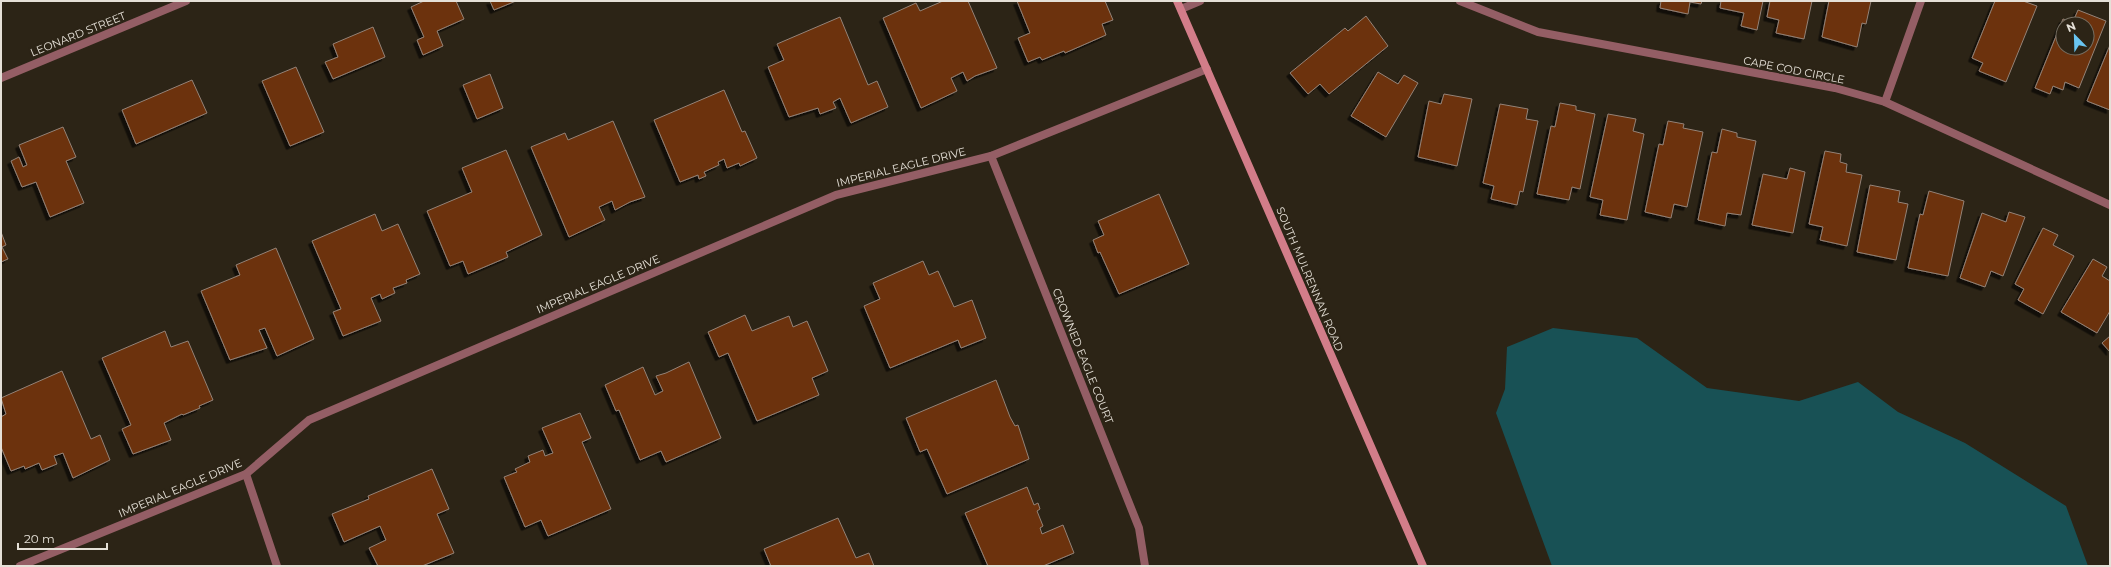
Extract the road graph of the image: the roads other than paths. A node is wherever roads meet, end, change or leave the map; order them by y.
1 (186, 1) edge
2 (1200, 1) edge
3 (1460, 1) edge
4 (1921, 1) edge
5 (1179, 5) edge
6 (1207, 69) junction
7 (1, 78) edge
8 (1885, 102) junction
9 (991, 156) junction
10 (2110, 205) edge
11 (246, 474) junction
12 (20, 566) edge
13 (277, 566) edge
14 (1145, 566) edge
15 (1423, 566) edge

1 - 7 street, LEONARD STREET
2 - 5 street
3 - 8 street, CAPE COD CIRCLE
4 - 8 street
5 - 6 street, SOUTH MULRENNAN ROAD
6 - 9 street, IMPERIAL EAGLE DRIVE
6 - 15 street, SOUTH MULRENNAN ROAD
8 - 10 street, CAPE COD CIRCLE
9 - 11 street, IMPERIAL EAGLE DRIVE
9 - 14 street, CROWNED EAGLE COURT
11 - 12 street, IMPERIAL EAGLE DRIVE
11 - 13 street

